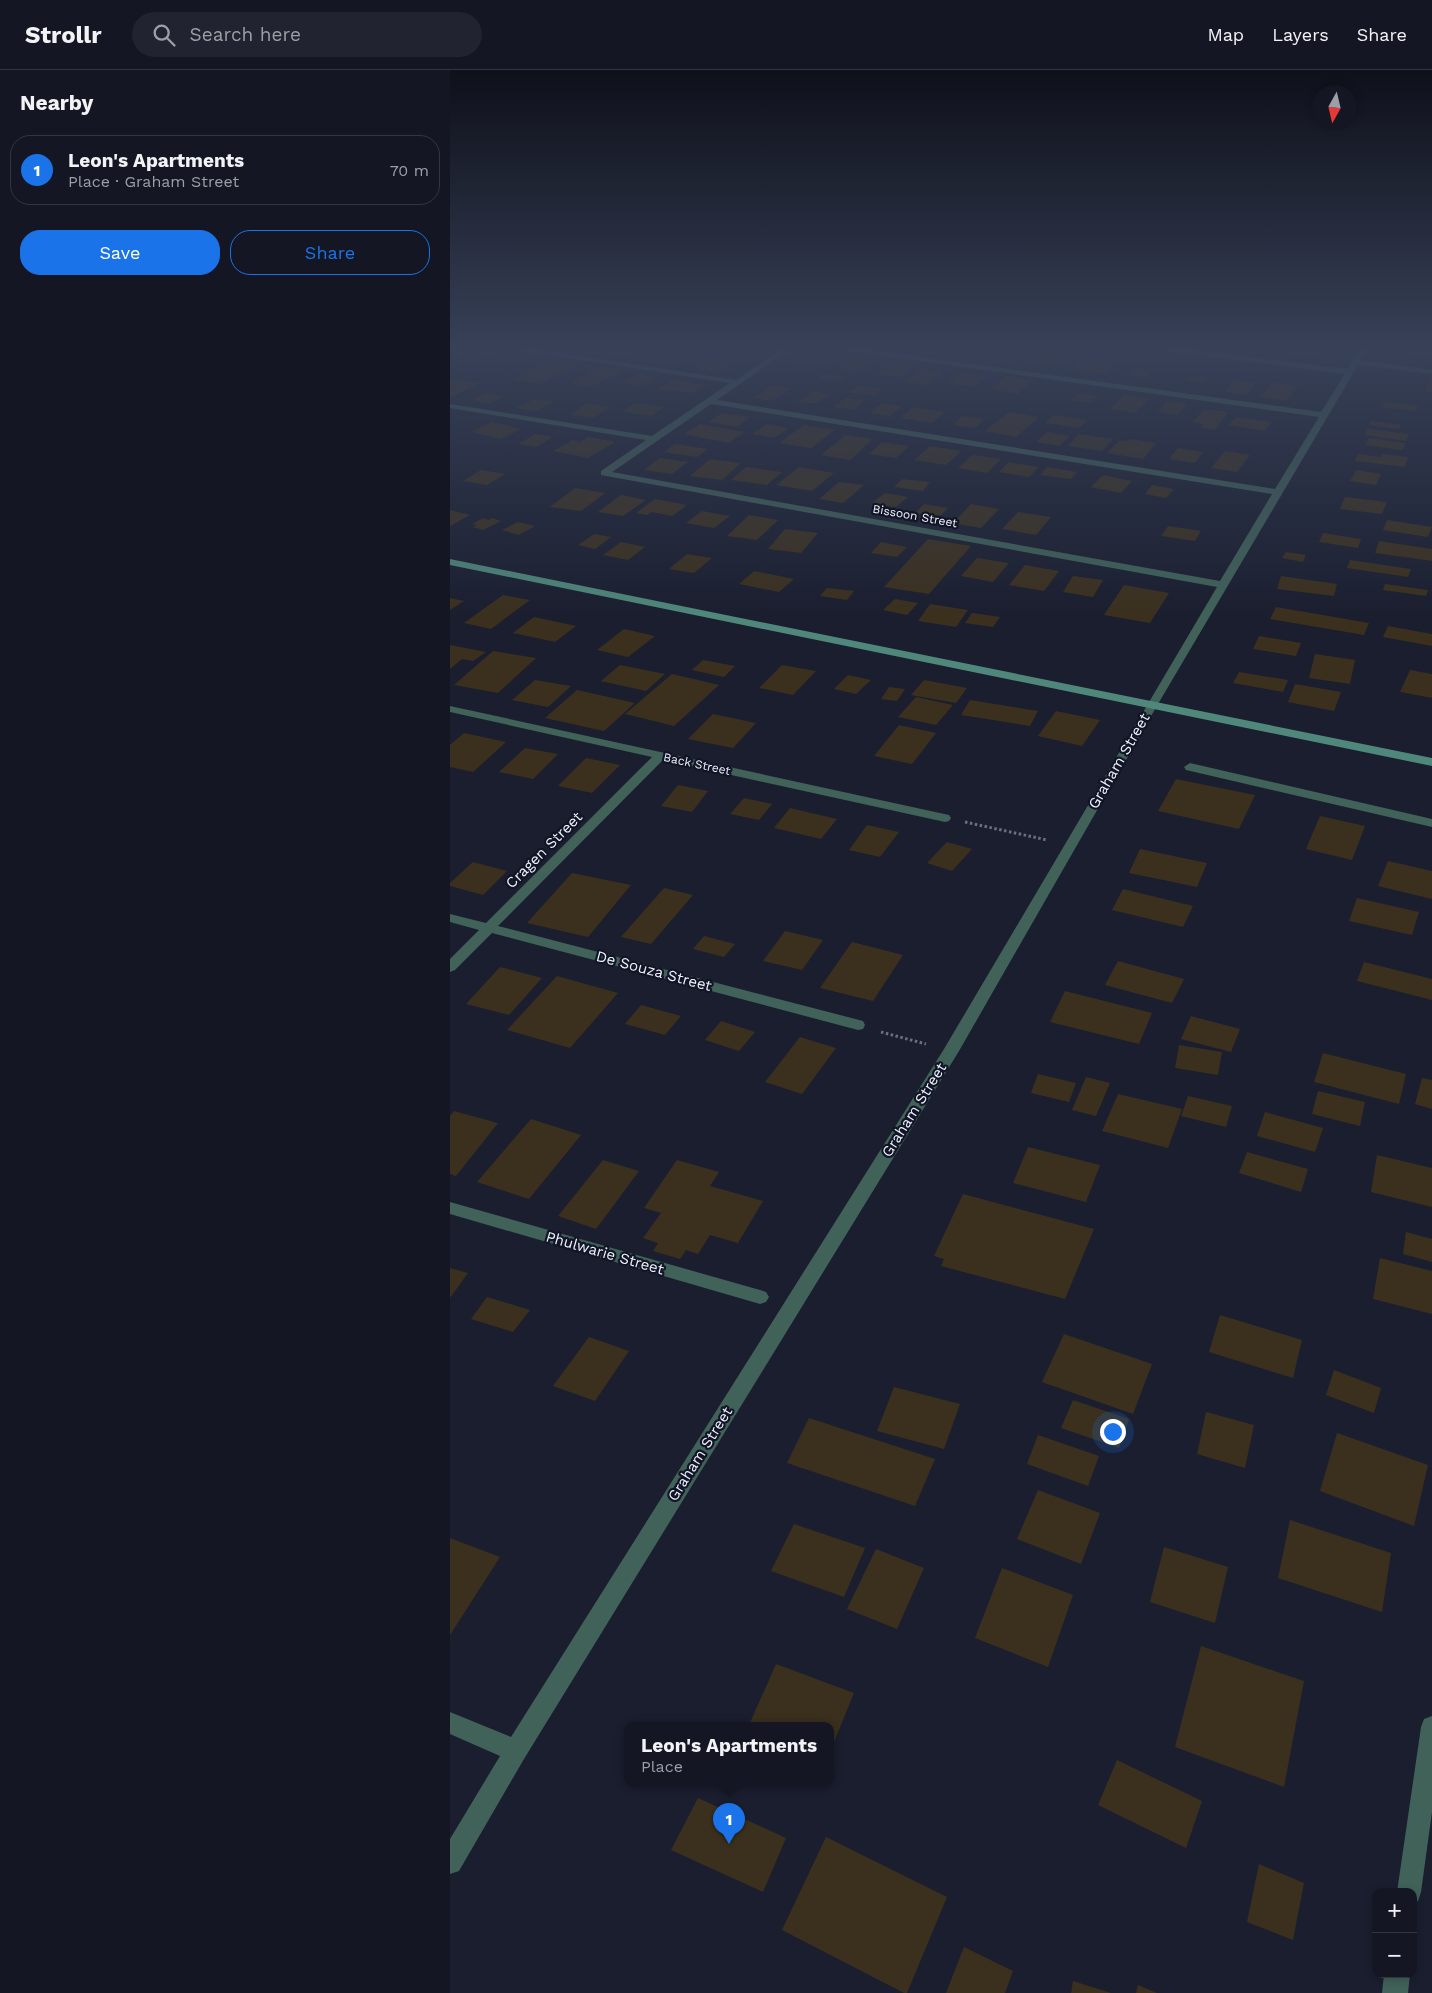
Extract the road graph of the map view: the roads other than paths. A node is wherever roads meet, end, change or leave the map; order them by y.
1 (654, 439) edge
2 (946, 439) edge
3 (1310, 439) edge
4 (1278, 492) junction
5 (450, 562) edge
6 (1223, 585) junction
7 (1152, 704) junction
8 (450, 709) edge
9 (660, 756) junction
10 (1432, 762) edge
11 (1190, 767) dead end
12 (945, 818) road end
13 (1432, 823) edge
14 (450, 918) edge
15 (489, 928) junction
16 (450, 967) edge
17 (858, 1025) road end
18 (450, 1208) edge
19 (760, 1297) dead end
20 (450, 1723) edge
21 (1432, 1727) edge
22 (516, 1751) junction
23 (450, 1862) edge
24 (1410, 1888) edge
25 (1397, 1978) edge
26 (1395, 1993) edge

1 - 6 street, Bissoon Street
2 - 4 street
3 - 4 street, Graham Street
4 - 6 street, Graham Street
5 - 7 main road
6 - 7 street, Graham Street
7 - 10 main road
7 - 22 street, Graham Street
8 - 9 street, Back Street
9 - 12 street, Back Street
9 - 15 street, Cragen Street
11 - 13 street
14 - 15 street, De Souza Street
15 - 16 street, Cragen Street
15 - 17 street, De Souza Street
18 - 19 street, Phulwarie Street
20 - 22 street
21 - 24 street
22 - 23 street, Graham Street
25 - 26 street

